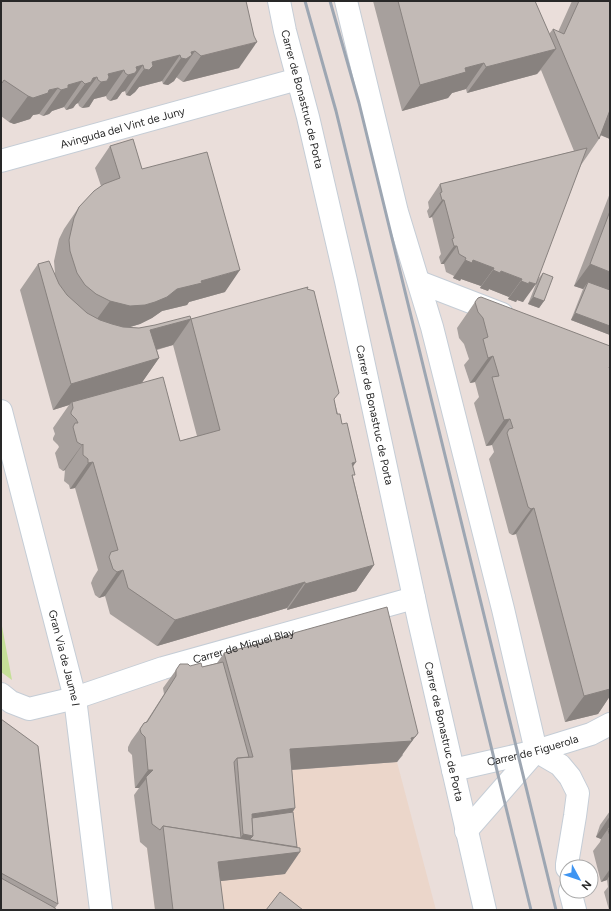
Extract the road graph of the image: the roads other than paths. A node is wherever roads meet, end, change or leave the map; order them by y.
1 (279, 1) edge
2 (346, 1) edge
3 (298, 79) junction
4 (1, 161) edge
5 (419, 282) junction
6 (523, 322) edge
7 (1, 411) edge
8 (414, 598) junction
9 (1, 694) edge
10 (74, 698) junction
11 (610, 724) edge
12 (536, 751) junction
13 (453, 770) junction
14 (466, 831) junction
15 (567, 859) edge
16 (572, 899) edge
17 (100, 910) edge
18 (485, 910) edge
19 (575, 910) edge

1 - 3 street, Carrer de Bonastruc de Porta
2 - 5 street
3 - 4 street, Avinguda del Vint de Juny
3 - 8 street, Carrer de Bonastruc de Porta
5 - 6 street
5 - 12 street
7 - 10 street, Gran Via de Jaume I
8 - 10 street, Carrer de Miquel Blay
8 - 13 street, Carrer de Bonastruc de Porta
9 - 10 street, Carrer de Miquel Blay
10 - 17 street, Gran Via de Jaume I
11 - 12 street, Carrer de Figuerola
12 - 13 street, Carrer de Figuerola
12 - 14 street
12 - 15 street
13 - 14 street, Carrer de Bonastruc de Porta
14 - 18 street, Carrer de Bonastruc de Porta
16 - 19 street

